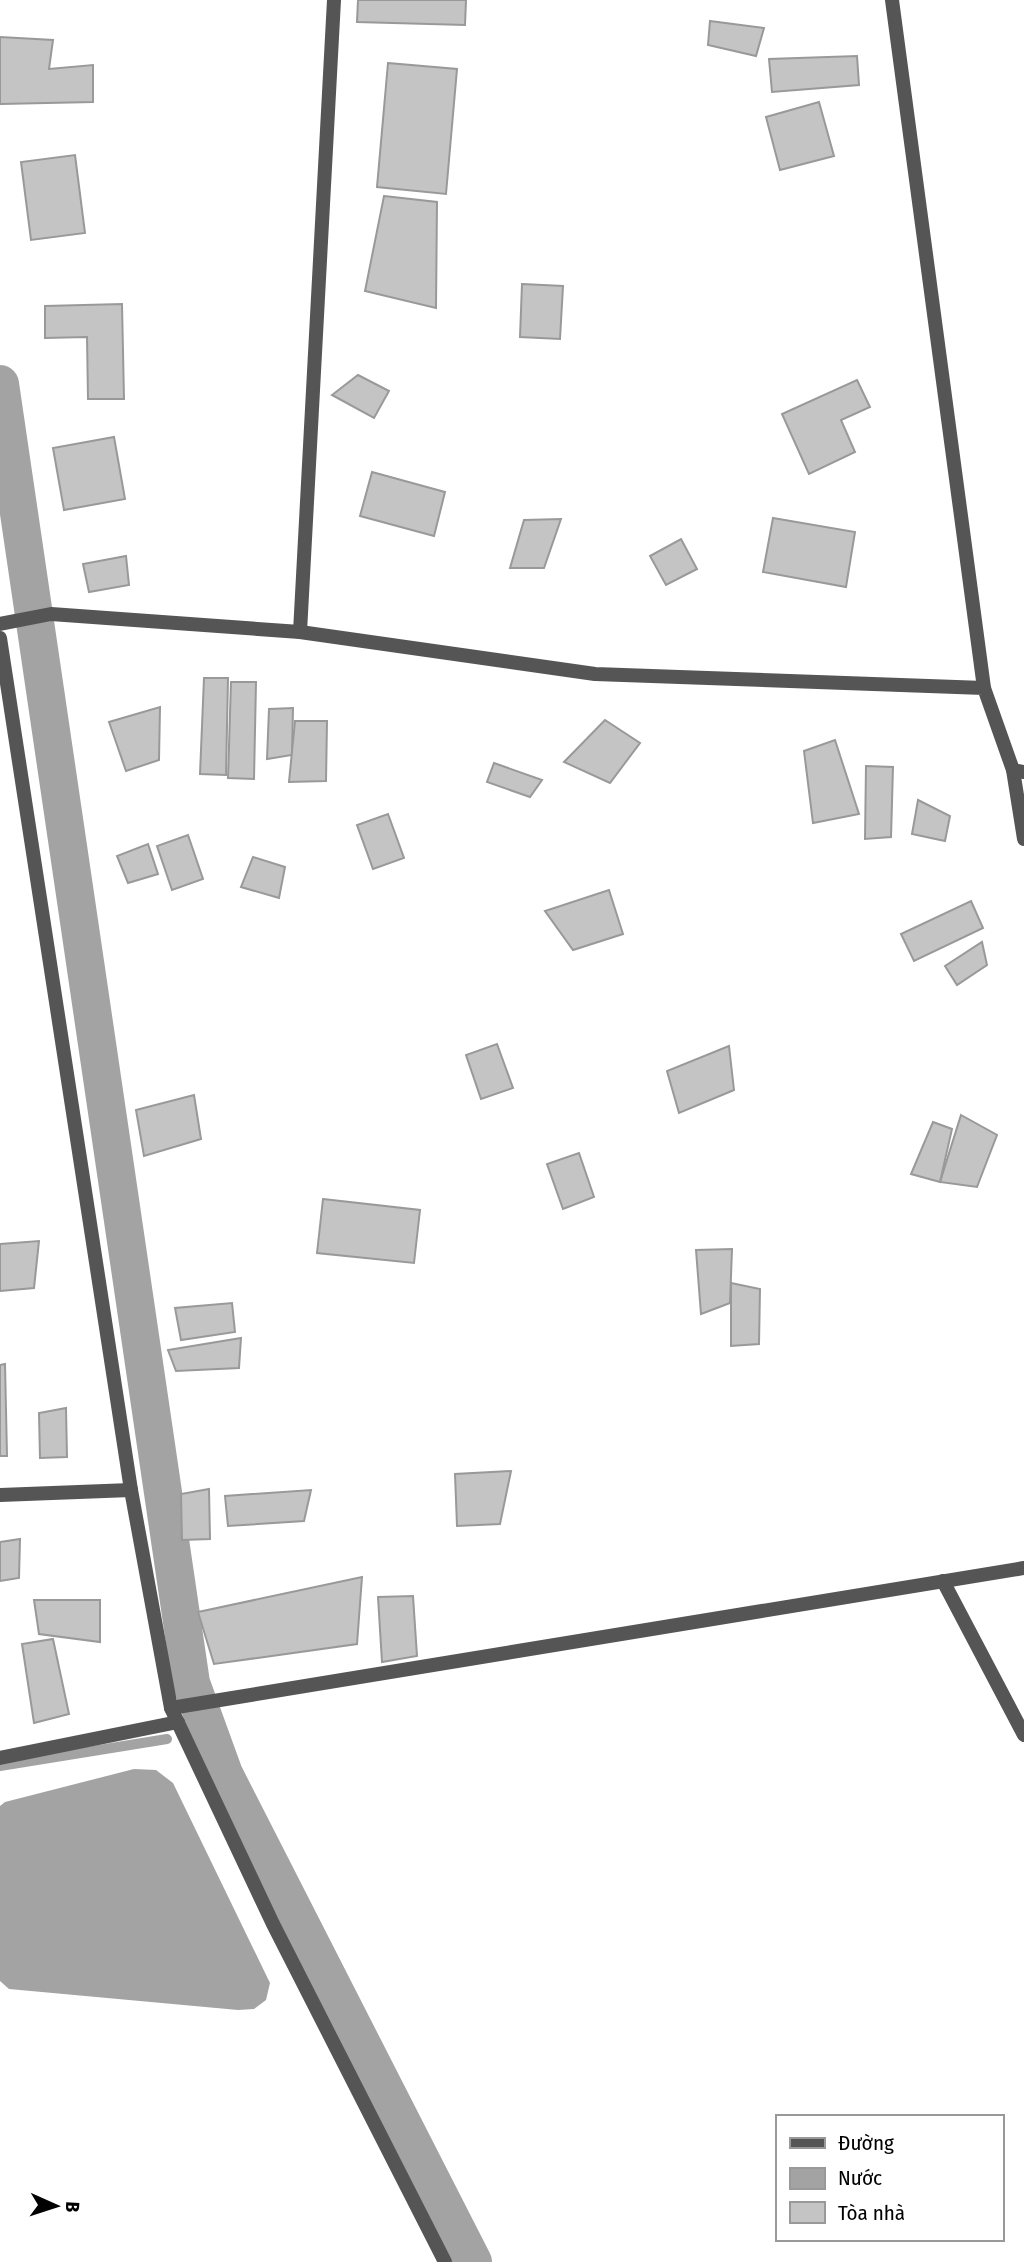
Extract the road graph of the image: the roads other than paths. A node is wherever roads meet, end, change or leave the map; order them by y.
1 (334, 0) edge
2 (892, 0) edge
3 (0, 624) edge
4 (300, 632) junction
5 (0, 638) edge
6 (984, 688) junction
7 (1019, 771) edge
8 (1024, 839) edge
9 (131, 1490) junction
10 (0, 1495) edge
11 (1024, 1568) edge
12 (943, 1581) junction
13 (174, 1715) junction
14 (1024, 1735) edge
15 (0, 1758) edge
16 (445, 2262) edge

1 - 4 street
2 - 6 street
3 - 4 street
4 - 6 street
5 - 9 street
6 - 7 street
7 - 8 street
9 - 10 street
9 - 13 street
11 - 12 street
12 - 13 street
12 - 14 street
13 - 15 street
13 - 16 street

